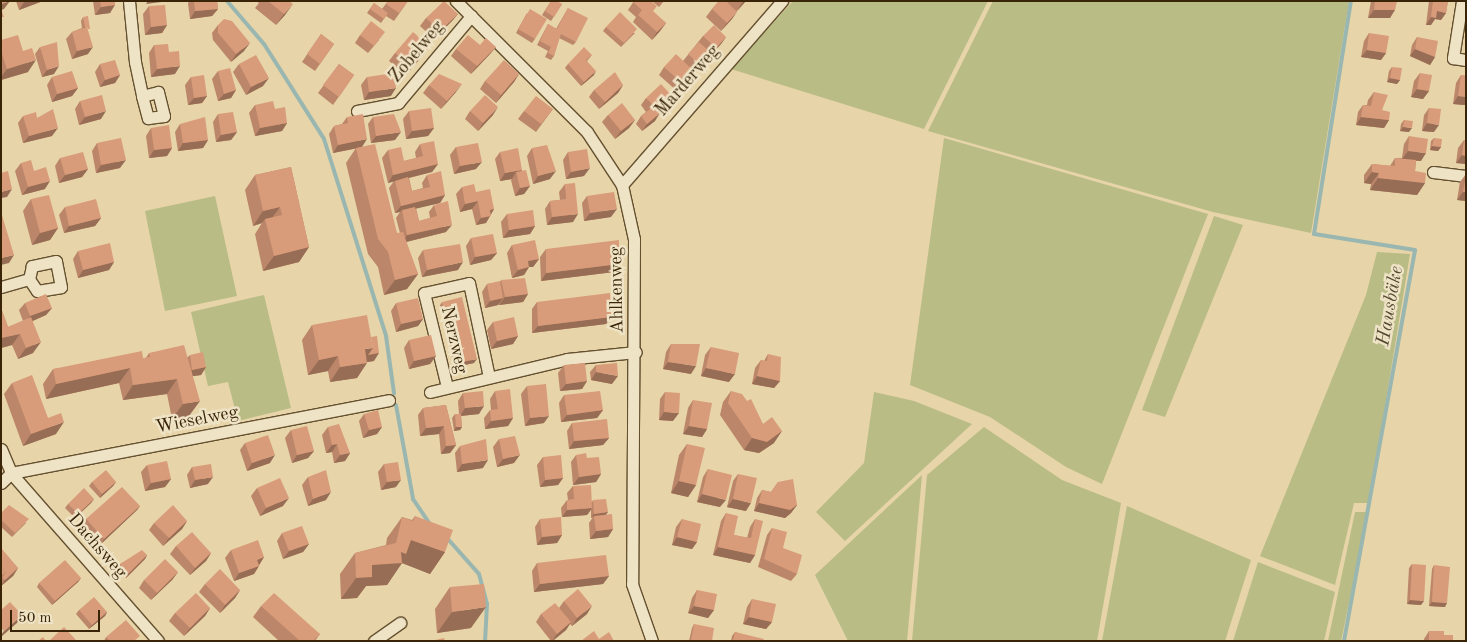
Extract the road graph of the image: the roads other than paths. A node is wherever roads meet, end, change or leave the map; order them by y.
1 (128, 1) edge
2 (456, 1) edge
3 (782, 1) edge
4 (1462, 1) edge
5 (471, 16) junction
6 (1466, 60) edge
7 (142, 96) dead end
8 (357, 111) dead end
9 (1433, 172) dead end
10 (1466, 176) edge
11 (622, 185) junction
12 (29, 279) dead end
13 (1, 287) edge
14 (636, 352) junction
15 (489, 377) junction
16 (447, 387) junction
17 (430, 392) dead end
18 (390, 400) dead end
19 (1, 449) edge
20 (10, 473) junction
21 (1, 483) edge
22 (400, 623) dead end
23 (158, 641) edge
24 (374, 641) edge
25 (652, 641) edge

1 - 7 street
2 - 5 street, Ahlkenweg
3 - 11 street, Marderweg
4 - 6 street
5 - 8 street, Zobelweg
5 - 11 street, Ahlkenweg
9 - 10 street
11 - 14 street, Ahlkenweg
12 - 13 street
14 - 15 street
14 - 25 street, Ahlkenweg
15 - 16 street
15 - 16 street, Nerzweg
16 - 17 street
18 - 20 street, Wieselweg
19 - 20 street
20 - 21 street
20 - 23 street, Dachsweg
22 - 24 street

